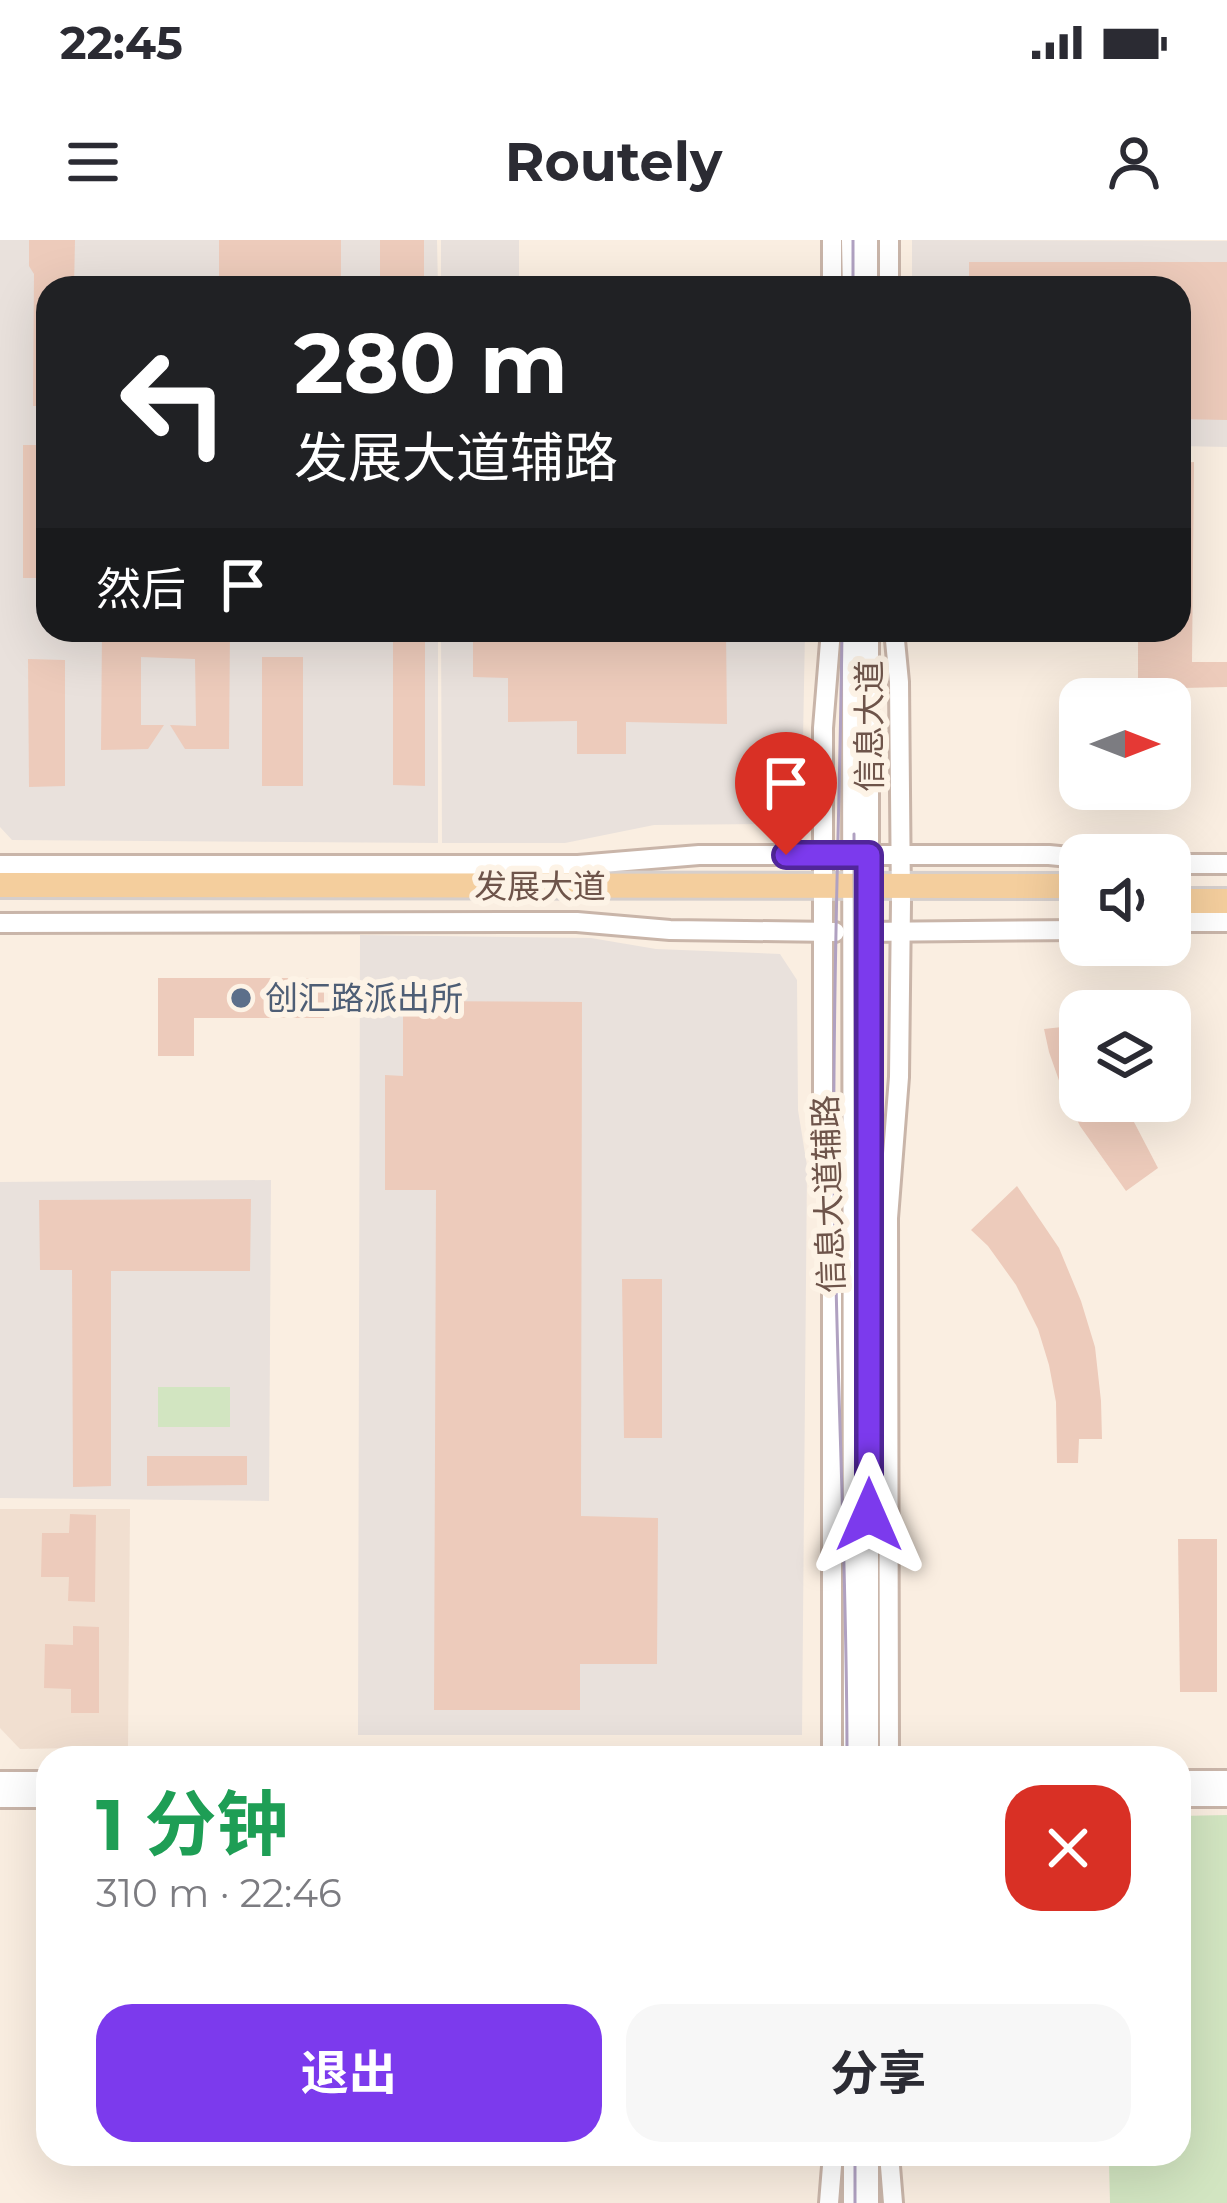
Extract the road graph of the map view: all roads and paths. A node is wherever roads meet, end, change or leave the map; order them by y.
1 (832, 240) edge
2 (851, 240) edge
3 (868, 240) edge
4 (889, 240) edge
5 (832, 276) edge
6 (851, 276) edge
7 (868, 276) edge
8 (889, 276) edge
9 (830, 642) edge
10 (852, 642) edge
11 (868, 642) edge
12 (894, 642) edge
13 (823, 855) junction
14 (861, 855) junction
15 (901, 855) junction
16 (1059, 858) edge
17 (1191, 864) edge
18 (1227, 864) edge
19 (0, 866) edge
20 (0, 885) edge
21 (1191, 886) edge
22 (1227, 886) edge
23 (1059, 887) edge
24 (823, 894) junction
25 (861, 894) junction
26 (901, 894) junction
27 (1059, 901) edge
28 (0, 902) edge
29 (1191, 902) edge
30 (1227, 902) edge
31 (1191, 922) edge
32 (1227, 922) edge
33 (0, 923) edge
34 (1059, 930) edge
35 (823, 932) junction
36 (861, 932) junction
37 (901, 932) junction
38 (832, 1746) edge
39 (853, 1746) edge
40 (869, 1746) edge
41 (889, 1746) edge
42 (1191, 1780) edge
43 (1227, 1780) edge
44 (0, 1781) edge
45 (36, 1781) edge
46 (1191, 1797) edge
47 (1227, 1797) edge
48 (0, 1798) edge
49 (36, 1798) edge
50 (832, 2166) edge
51 (853, 2166) edge
52 (869, 2166) edge
53 (890, 2166) edge
54 (829, 2203) edge
55 (853, 2203) edge
56 (869, 2203) edge
57 (893, 2203) edge

1 - 5 street
2 - 6 street
3 - 7 street
4 - 8 street
9 - 13 street, 信息大道辅路
10 - 14 street, 信息大道
11 - 14 street, 信息大道
12 - 15 street, 信息大道辅路
13 - 14 street
13 - 19 street
13 - 24 street, 信息大道辅路
14 - 15 street
14 - 25 street, 信息大道
15 - 16 street
15 - 26 street, 信息大道辅路
17 - 18 street
20 - 24 main road, 发展大道
21 - 22 main road
23 - 26 main road, 发展大道
24 - 25 main road, 发展大道
24 - 28 main road, 发展大道
24 - 35 street, 信息大道辅路
25 - 26 main road, 发展大道
25 - 36 street, 信息大道
26 - 27 main road, 发展大道
26 - 37 street, 信息大道辅路
29 - 30 main road
31 - 32 street
33 - 35 street
34 - 37 street
35 - 36 street
35 - 38 street, 信息大道辅路
36 - 37 street
36 - 39 street, 信息大道
36 - 40 street, 信息大道
37 - 41 street, 信息大道辅路
42 - 43 street
44 - 45 street
46 - 47 street
48 - 49 street
50 - 54 street
51 - 55 street
52 - 56 street
53 - 57 street

